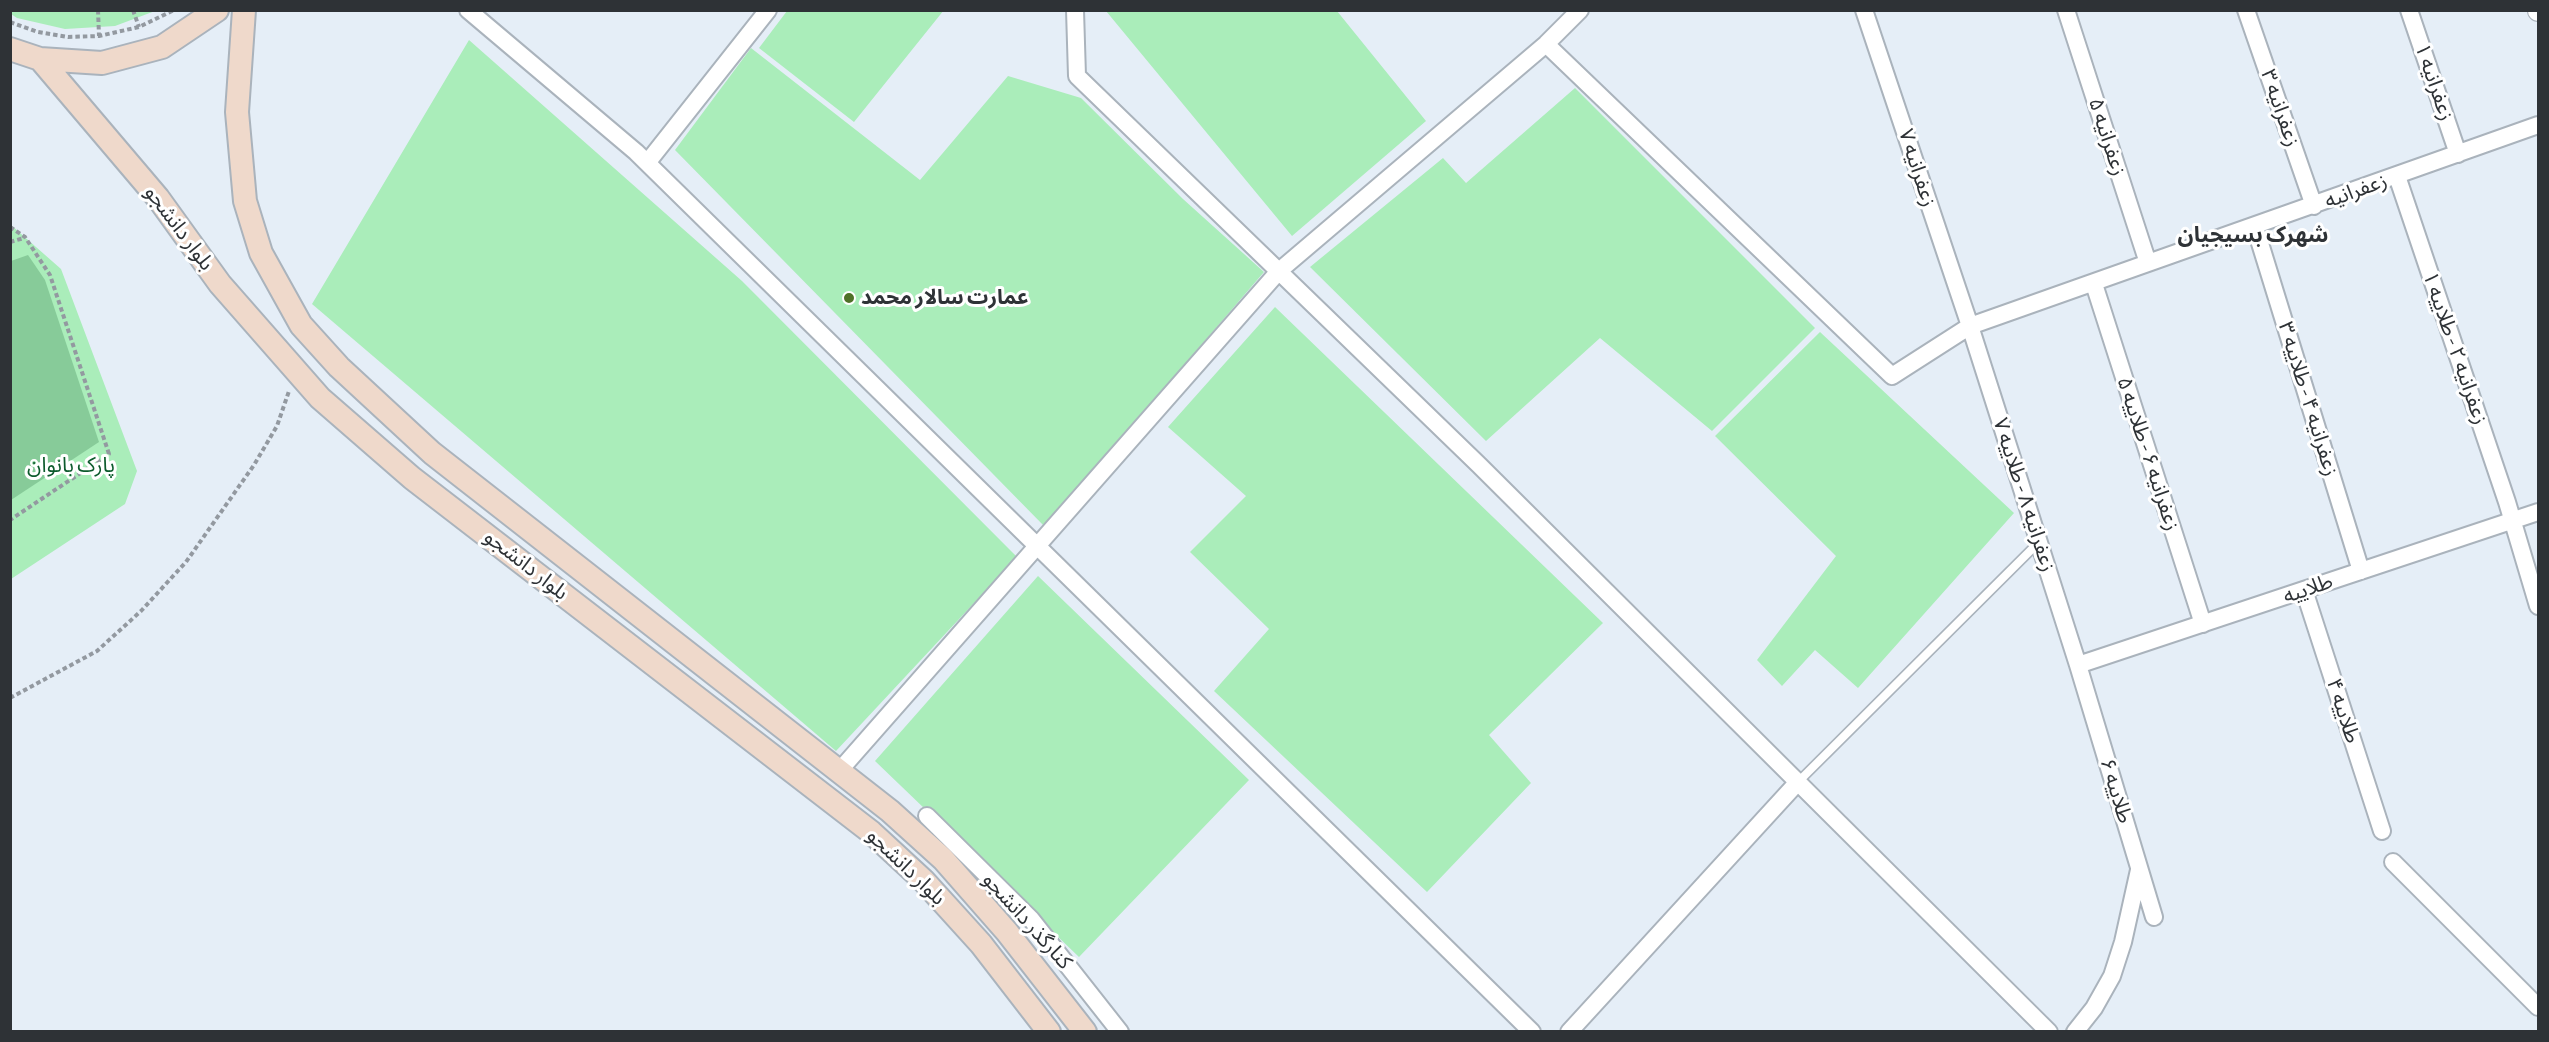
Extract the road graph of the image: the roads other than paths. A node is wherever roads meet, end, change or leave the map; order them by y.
1 (217, 10) edge
2 (244, 10) edge
3 (468, 10) edge
4 (768, 10) edge
5 (1075, 10) edge
6 (1580, 10) edge
7 (1864, 10) edge
8 (2066, 10) edge
9 (2246, 10) edge
10 (2409, 10) edge
11 (1546, 44) junction
12 (10, 49) edge
13 (40, 59) junction
14 (2538, 125) edge
15 (2458, 154) junction
16 (647, 163) junction
17 (2397, 176) junction
18 (2314, 206) junction
19 (2255, 227) junction
20 (2148, 263) junction
21 (1279, 271) junction
22 (2094, 284) junction
23 (1970, 326) junction
24 (2538, 512) edge
25 (2512, 520) junction
26 (2039, 542) junction
27 (1037, 547) junction
28 (2361, 571) junction
29 (2304, 591) junction
30 (2538, 606) edge
31 (2203, 624) junction
32 (2078, 665) junction
33 (840, 770) junction
34 (1797, 783) junction
35 (927, 816) dead end
36 (2382, 831) dead end
37 (2393, 862) dead end
38 (2139, 868) junction
39 (2154, 917) dead end
40 (2538, 1007) edge
41 (1049, 1032) edge
42 (1085, 1032) edge
43 (1120, 1032) edge
44 (1532, 1032) edge
45 (1569, 1032) edge
46 (2049, 1032) edge
47 (2075, 1032) edge

1 - 13 main road
2 - 33 main road, بلوار دانشجو
3 - 16 street
4 - 16 street
5 - 21 street
6 - 11 street
7 - 23 street, زعفرانیه ۷
8 - 20 street, زعفرانیه ۵
9 - 18 street, زعفرانیه ۳
10 - 15 street, زعفرانیه ۱
11 - 21 street
11 - 23 street, زعفرانیه
12 - 13 main road
13 - 41 main road, بلوار دانشجو
14 - 15 street, زعفرانیه
15 - 17 street, زعفرانیه
16 - 27 street
17 - 18 street, زعفرانیه
17 - 25 street, زعفرانیه ۲ - طلاییه ۱
18 - 19 street, زعفرانیه
19 - 20 street, زعفرانیه
19 - 28 street, زعفرانیه ۴ - طلاییه ۳
20 - 22 street, زعفرانیه
21 - 27 street
21 - 34 street
22 - 23 street, زعفرانیه
22 - 31 street, زعفرانیه ۶ - طلاییه ۵
23 - 26 street, زعفرانیه ۸ - طلاییه ۷
24 - 25 street, طلاییه
25 - 28 street, طلاییه
25 - 30 street, زعفرانیه ۲ - طلاییه ۱
26 - 32 street, زعفرانیه ۸ - طلاییه ۷
26 - 34 lane
27 - 33 street
27 - 44 street
28 - 29 street, طلاییه
29 - 31 street, طلاییه
29 - 36 street, طلاییه ۴
31 - 32 street, طلاییه
32 - 38 street, طلاییه ۶
33 - 42 main road, بلوار دانشجو
34 - 45 street
34 - 46 street
35 - 43 street, کنارگذر دانشجو
37 - 40 street
38 - 39 street, طلاییه ۶
38 - 47 street

